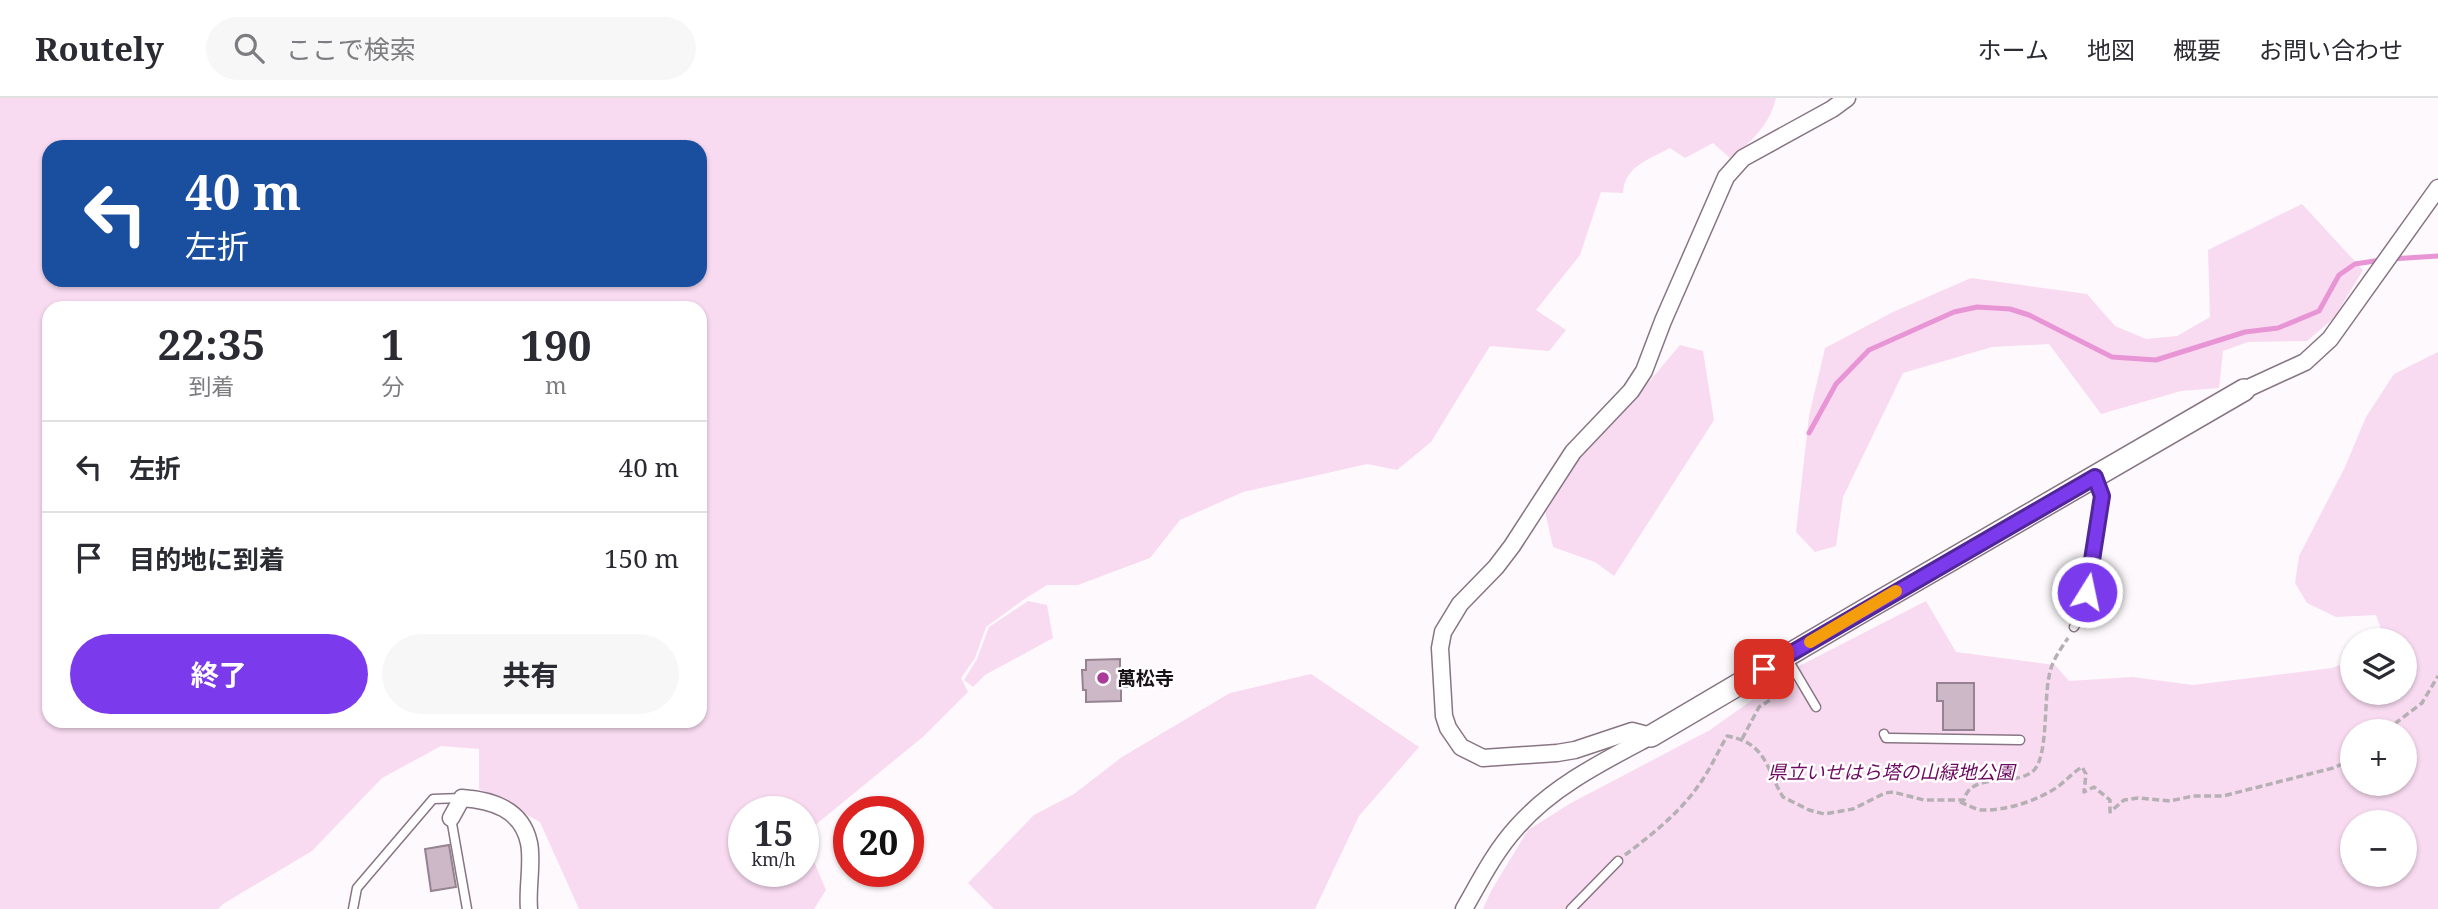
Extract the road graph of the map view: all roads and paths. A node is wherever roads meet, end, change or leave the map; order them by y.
1 (1847, 98) edge
2 (2438, 188) edge
3 (2244, 390) joint
4 (2095, 477) junction
5 (2074, 626) joint
6 (1786, 656) junction
7 (2438, 676) edge
8 (1786, 690) dead end
9 (1816, 707) dead end
10 (2401, 719) edge
11 (1884, 734) dead end
12 (1651, 736) junction
13 (1742, 738) junction
14 (2020, 740) dead end
15 (2340, 765) edge
16 (462, 797) junction
17 (1959, 801) junction
18 (451, 818) joint
19 (1618, 861) joint
20 (354, 909) edge
21 (467, 909) edge
22 (529, 909) edge
23 (1464, 909) edge
24 (1571, 909) edge

1 - 12 street
2 - 3 street
3 - 4 street
4 - 5 lane
4 - 6 street
5 - 17 path
6 - 9 lane
6 - 12 street
7 - 10 path
8 - 13 path
11 - 14 lane
12 - 23 street
13 - 17 path
13 - 19 path
15 - 17 path
16 - 18 street
16 - 20 lane
16 - 22 street
18 - 21 lane
19 - 24 lane

